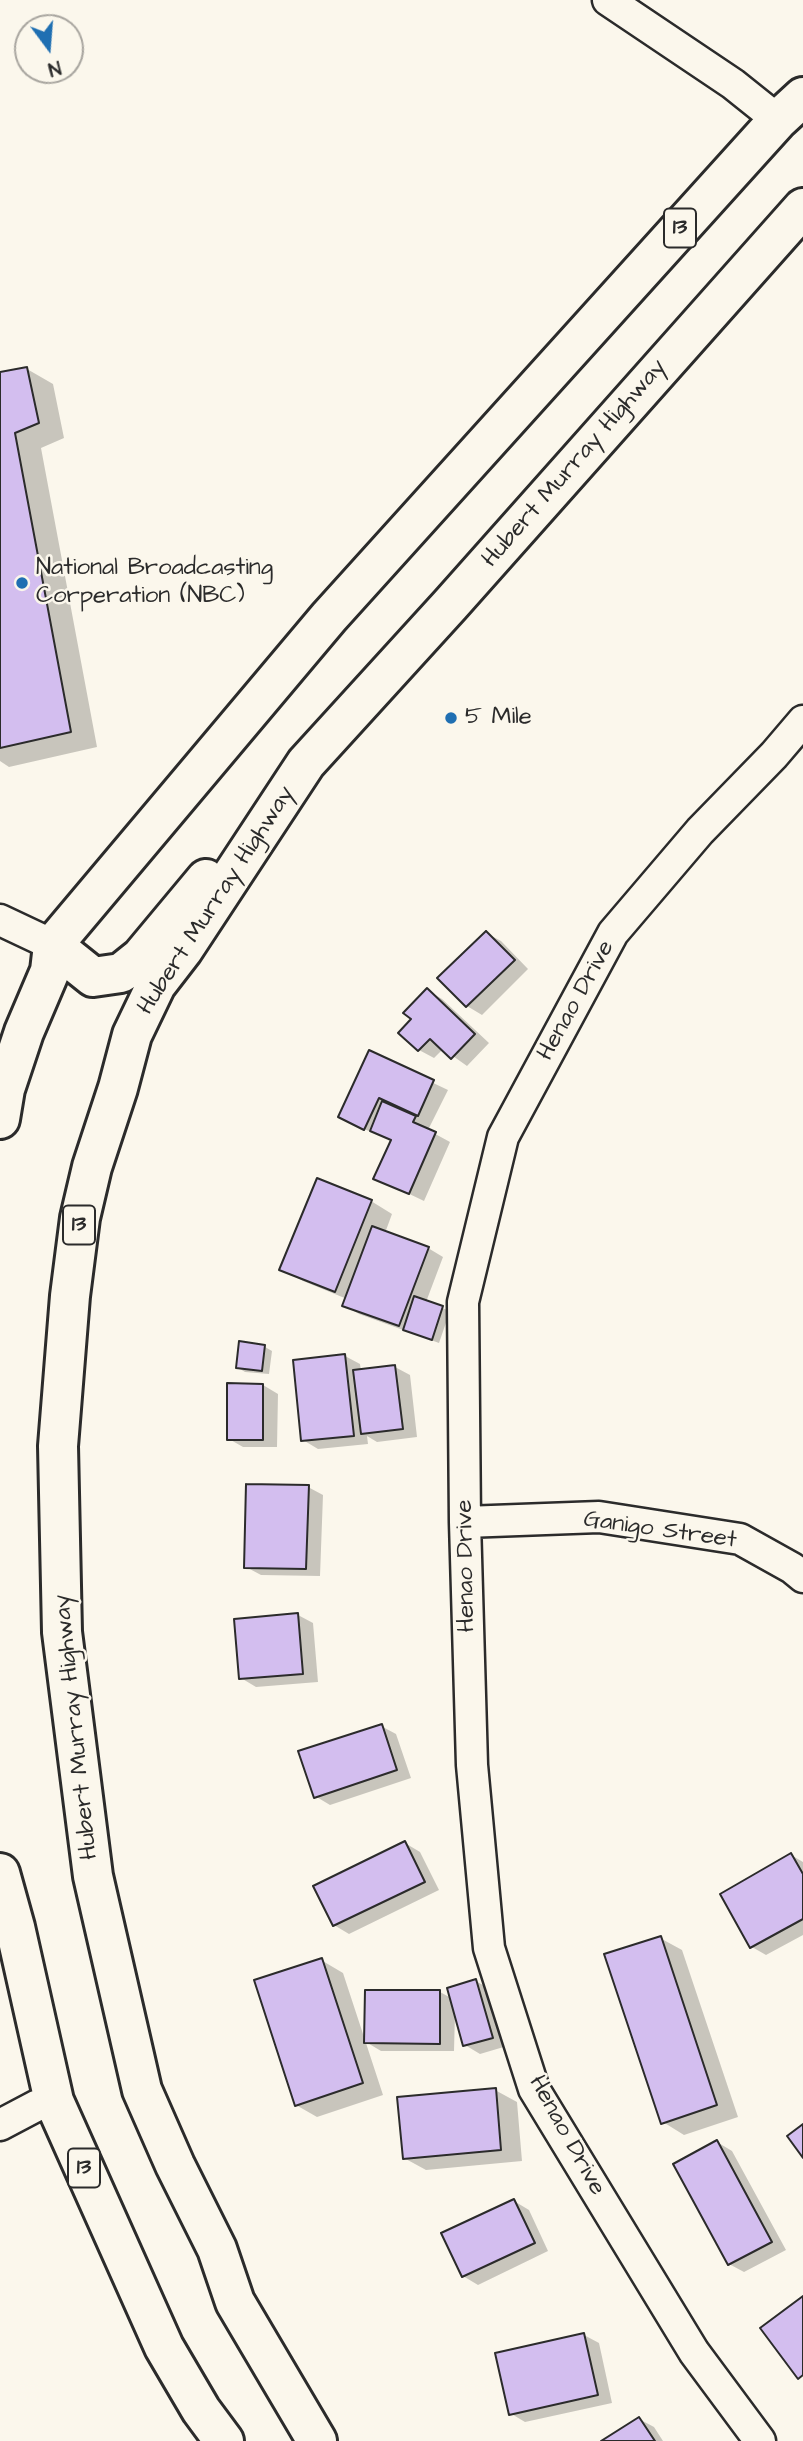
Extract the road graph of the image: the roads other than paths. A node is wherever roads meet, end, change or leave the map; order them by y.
1 (608, 0) edge
2 (791, 109) edge
3 (803, 208) edge
4 (803, 721) edge
5 (306, 763) junction
6 (0, 920) edge
7 (53, 945) junction
8 (0, 1119) edge
9 (465, 1522) junction
10 (803, 1577) edge
11 (0, 1873) edge
12 (54, 2101) junction
13 (0, 2125) edge
14 (224, 2441) edge
15 (317, 2441) edge
16 (760, 2441) edge

1 - 2 street
2 - 7 highway, 13
3 - 5 highway, Hubert Murray Highway / 13
4 - 9 street, Henao Drive
5 - 7 highway
5 - 15 highway, Hubert Murray Highway / 13
6 - 7 street
7 - 8 highway, 13
9 - 10 street, Ganigo Street
9 - 16 street, Henao Drive
11 - 12 highway, 13
12 - 13 street
12 - 14 highway, 13

